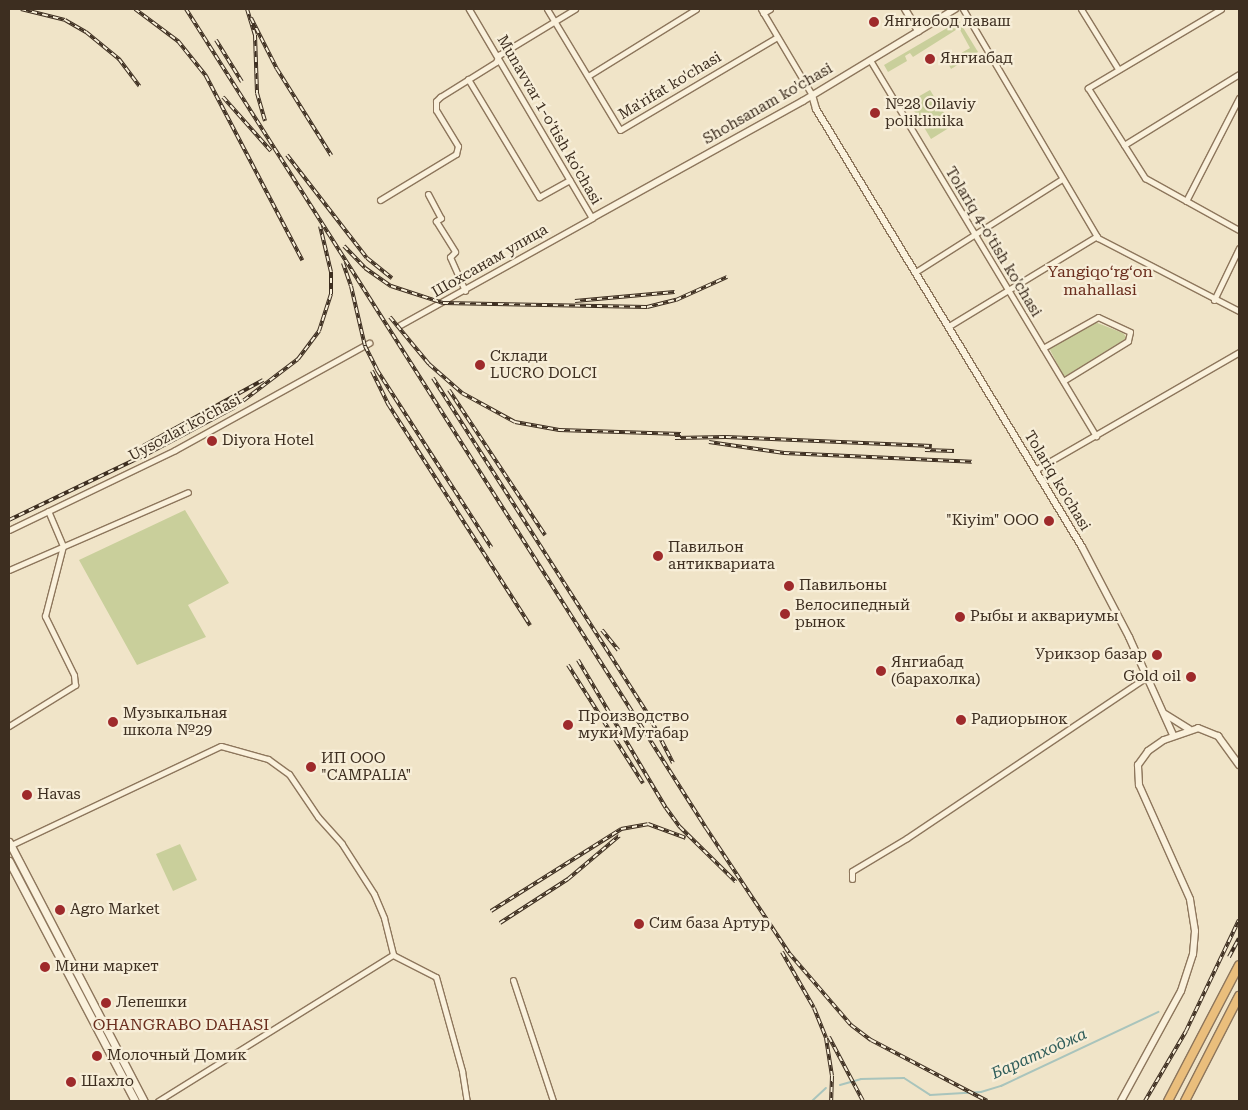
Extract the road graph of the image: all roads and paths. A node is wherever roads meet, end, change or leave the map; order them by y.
1 (469, 9) edge
2 (547, 9) edge
3 (576, 9) edge
4 (696, 9) edge
5 (770, 9) edge
6 (904, 9) edge
7 (955, 9) edge
8 (963, 9) edge
9 (1221, 9) edge
10 (1084, 10) edge
11 (762, 11) edge
12 (555, 21) junction
13 (918, 31) junction
14 (777, 37) junction
15 (499, 55) junction
16 (870, 60) junction
17 (1118, 69) junction
18 (1239, 74) edge
19 (588, 76) junction
20 (468, 79) junction
21 (812, 95) junction
22 (1239, 98) edge
23 (1124, 145) junction
24 (1062, 179) junction
25 (570, 180) junction
26 (428, 194) dead end
27 (380, 200) dead end
28 (1186, 201) junction
29 (592, 218) junction
30 (1239, 230) edge
31 (972, 234) junction
32 (1097, 236) junction
33 (1239, 248) edge
34 (917, 271) junction
35 (465, 291) junction
36 (1007, 291) junction
37 (1214, 300) junction
38 (1239, 311) edge
39 (400, 326) dead end
40 (949, 326) junction
41 (370, 344) dead end
42 (1043, 348) junction
43 (1239, 352) edge
44 (1063, 381) junction
45 (1096, 436) junction
46 (1035, 470) junction
47 (188, 492) dead end
48 (48, 512) junction
49 (9, 530) edge
50 (63, 546) junction
51 (9, 570) edge
52 (1147, 677) junction
53 (1163, 712) junction
54 (9, 726) edge
55 (1189, 729) junction
56 (1173, 735) junction
57 (1239, 765) edge
58 (9, 844) edge
59 (9, 861) edge
60 (852, 879) dead end
61 (393, 955) junction
62 (1239, 965) edge
63 (513, 980) dead end
64 (1239, 996) edge
65 (105, 1038) junction
66 (135, 1101) edge
67 (144, 1101) edge
68 (158, 1101) edge
69 (467, 1101) edge
70 (553, 1101) edge
71 (1121, 1101) edge
72 (1168, 1101) edge
73 (1185, 1101) edge

1 - 15 street, Munavvar 1-o'tish ko'chasi
2 - 12 street, Ma'rifat ko'chasi
3 - 12 street
4 - 19 street
5 - 11 street
6 - 13 street
7 - 13 street, Shohsanam ko'chasi
8 - 24 street
9 - 17 street
10 - 17 street
11 - 14 street, Tolariq ko'chasi
12 - 15 street
12 - 19 street, Ma'rifat ko'chasi
13 - 16 street, Shohsanam ko'chasi
14 - 19 street, Ma'rifat ko'chasi
14 - 21 street, Tolariq ko'chasi
15 - 20 street
15 - 25 street, Munavvar 1-o'tish ko'chasi
16 - 21 street, Shohsanam ko'chasi
16 - 31 street, Tolariq 4-o'tish ko'chasi
17 - 23 street
18 - 23 street
20 - 25 street
20 - 27 street
21 - 29 street, Shohsanam ko'chasi
21 - 34 street, Tolariq ko'chasi
22 - 28 street
23 - 28 street
24 - 31 street
24 - 32 street
25 - 29 street, Munavvar 1-o'tish ko'chasi
26 - 35 street
28 - 30 street
29 - 35 street, Шохсанам улица
31 - 34 street
31 - 36 street, Tolariq 4-o'tish ko'chasi
32 - 36 street
32 - 37 street
33 - 37 street
34 - 40 street, Tolariq ko'chasi
35 - 39 street, Шохсанам улица
36 - 40 street
36 - 42 street, Tolariq 4-o'tish ko'chasi
37 - 38 street
40 - 46 street, Tolariq ko'chasi
41 - 48 street, Uysozlar ko'chasi
42 - 44 street, Tolariq 4-o'tish ko'chasi
42 - 44 street
43 - 45 street
44 - 45 street, Tolariq 4-o'tish ko'chasi
45 - 46 street
46 - 52 street, Tolariq ko'chasi
47 - 50 street
48 - 49 street, Uysozlar ko'chasi
48 - 50 street
50 - 51 street
50 - 54 street
52 - 53 street, Tolariq ko'chasi
52 - 60 street
53 - 55 street
53 - 56 street, Tolariq ko'chasi
55 - 56 street
55 - 57 street
56 - 71 street
58 - 61 street
58 - 65 main road
59 - 65 main road
61 - 68 street
61 - 69 street
62 - 72 highway
63 - 70 street
64 - 73 highway
65 - 66 main road
65 - 67 main road

